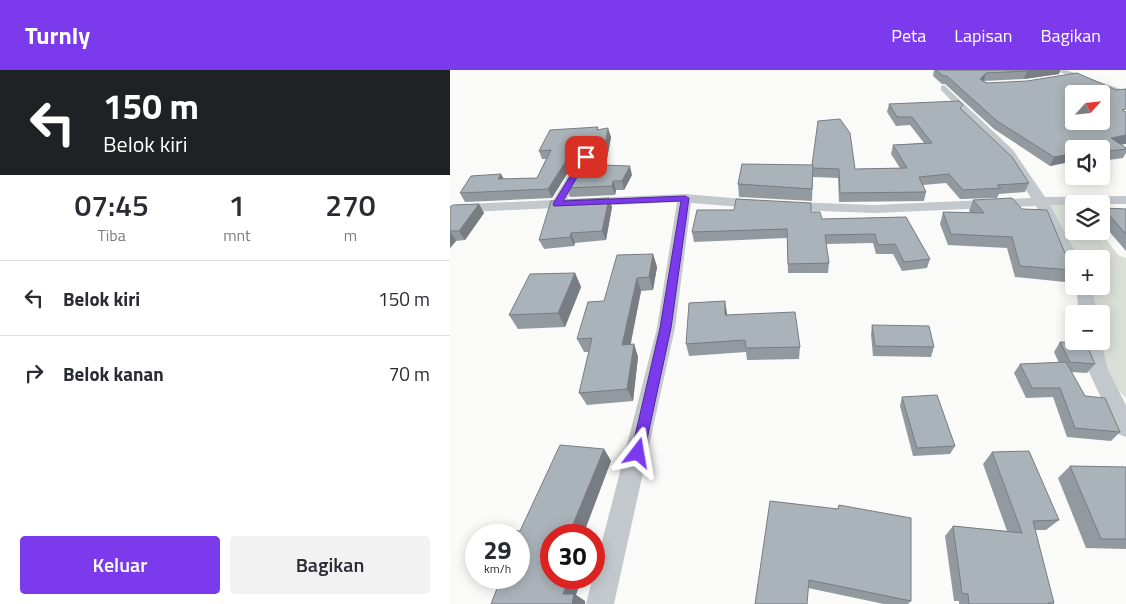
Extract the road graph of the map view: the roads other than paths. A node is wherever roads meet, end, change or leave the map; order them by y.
1 (1058, 70) edge
2 (1074, 76) junction
3 (1049, 80) edge
4 (944, 88) dead end
5 (1126, 94) edge
6 (586, 157) edge
7 (685, 198) junction
8 (1126, 200) edge
9 (1041, 202) junction
10 (557, 204) junction
11 (450, 209) edge
12 (1067, 250) edge
13 (1094, 350) edge
14 (1126, 427) edge
15 (600, 604) edge

1 - 2 street
2 - 3 street
2 - 5 street
4 - 9 street
6 - 10 street
7 - 9 street
7 - 10 street
7 - 15 street
8 - 9 street
9 - 12 street
10 - 11 street
13 - 14 street

